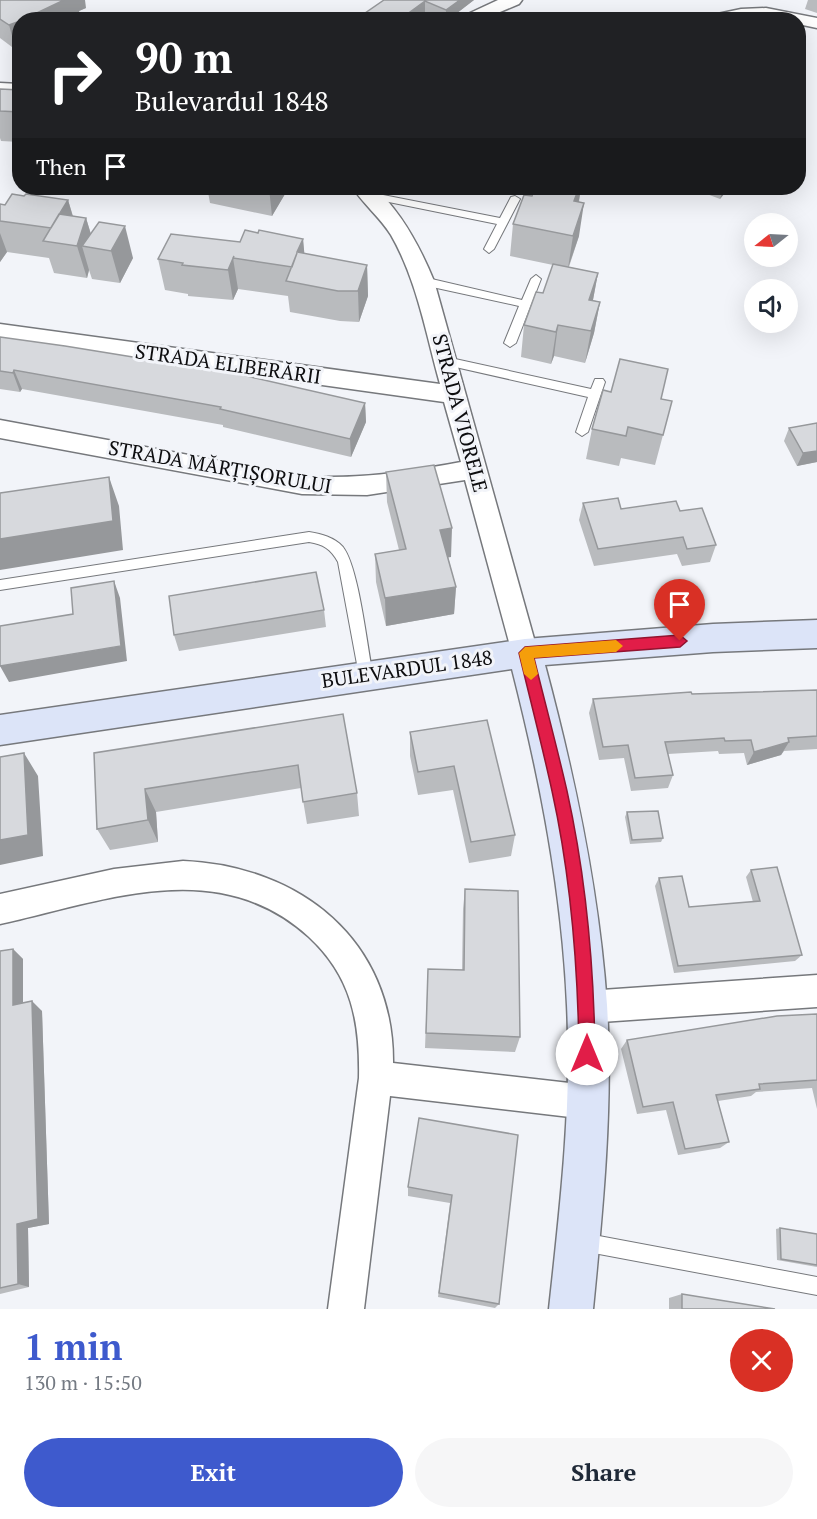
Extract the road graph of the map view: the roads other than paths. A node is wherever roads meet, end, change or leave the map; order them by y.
1 (498, 2) edge
2 (479, 12) edge
3 (751, 12) edge
4 (768, 12) edge
5 (370, 195) edge
6 (382, 195) edge
7 (515, 199) dead end
8 (503, 222) junction
9 (489, 249) dead end
10 (536, 279) dead end
11 (423, 281) junction
12 (525, 304) junction
13 (0, 332) edge
14 (510, 343) dead end
15 (446, 361) junction
16 (456, 395) junction
17 (0, 429) edge
18 (582, 432) dead end
19 (475, 469) junction
20 (0, 585) edge
21 (817, 634) edge
22 (525, 653) junction
23 (366, 675) junction
24 (0, 730) edge
25 (0, 909) edge
26 (817, 991) edge
27 (587, 1007) junction
28 (376, 1078) junction
29 (587, 1102) junction
30 (578, 1241) junction
31 (817, 1286) edge
32 (346, 1309) edge
33 (571, 1309) edge

1 - 2 street
3 - 4 street
5 - 11 street, STRADA VIORELE
6 - 8 lane
7 - 8 lane
8 - 9 lane
10 - 12 lane
11 - 12 lane
11 - 15 street, STRADA VIORELE
12 - 14 lane
13 - 16 street, STRADA ELIBERĂRII
15 - 16 street, STRADA VIORELE
15 - 18 lane
16 - 19 street, STRADA VIORELE
17 - 19 street, STRADA MĂRȚIȘORULUI
19 - 22 street, STRADA VIORELE
20 - 23 lane
21 - 22 street, BULEVARDUL 1848
22 - 23 street, BULEVARDUL 1848
22 - 27 street
23 - 24 street, BULEVARDUL 1848
25 - 28 street
26 - 27 street
27 - 29 street
28 - 29 street
28 - 32 street
29 - 30 street
30 - 31 lane
30 - 33 street

